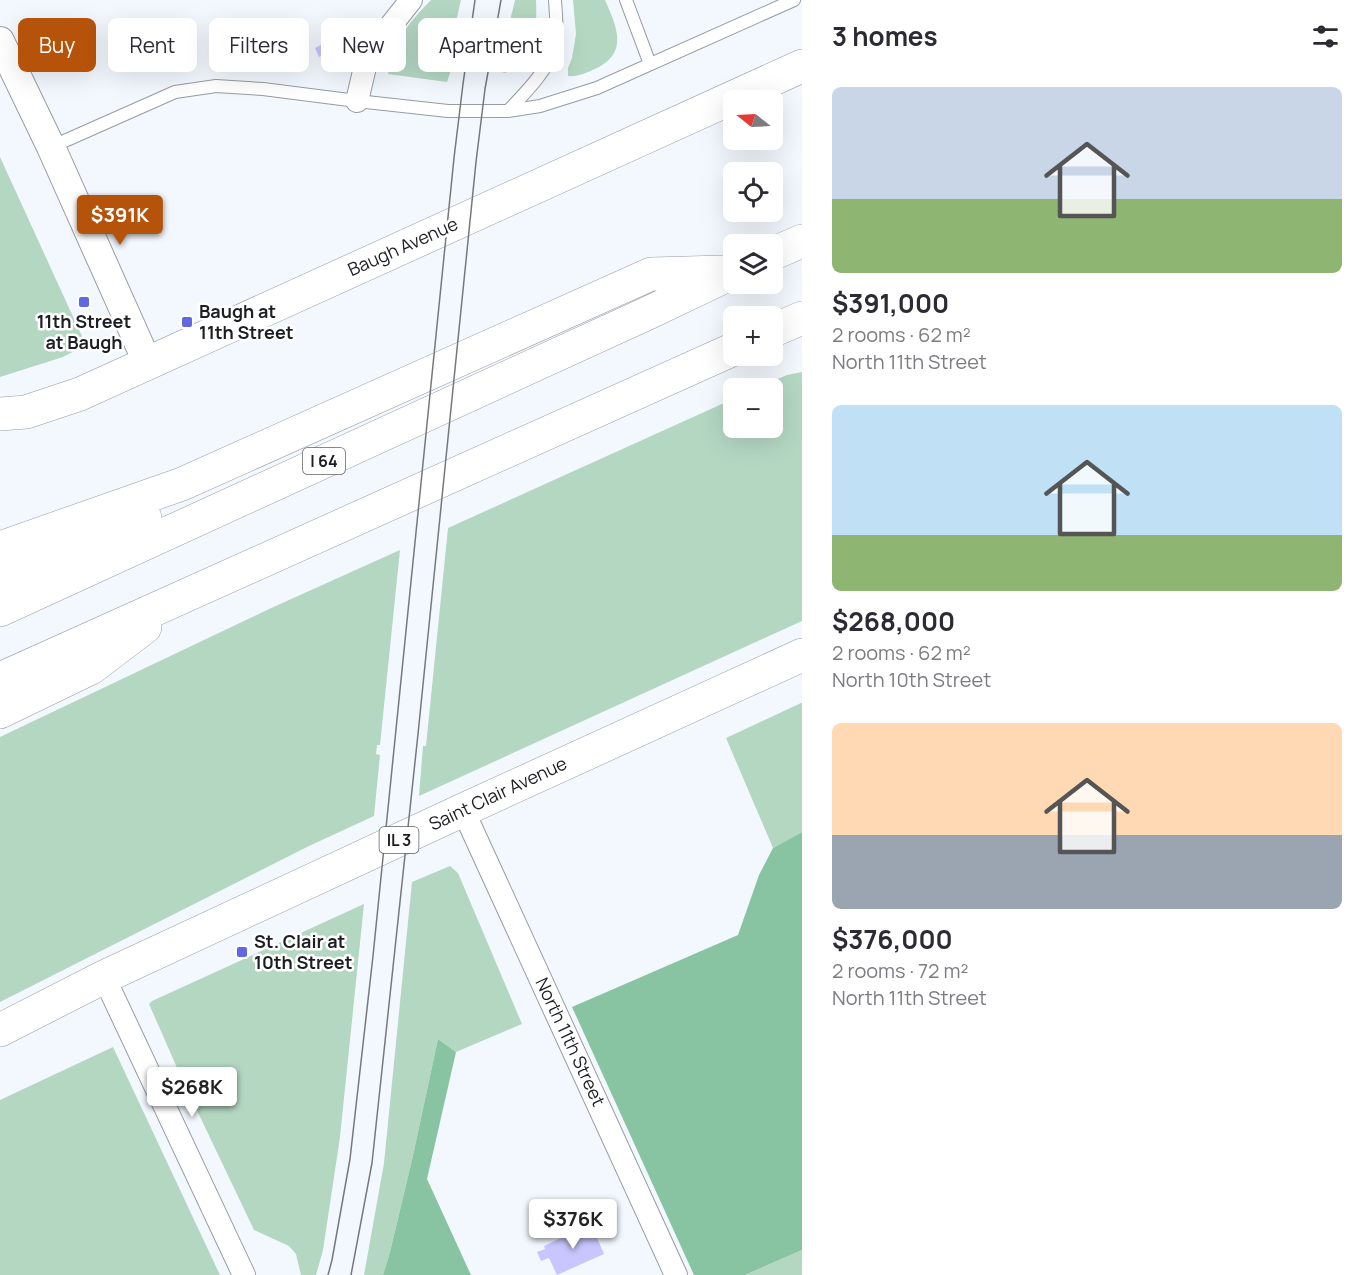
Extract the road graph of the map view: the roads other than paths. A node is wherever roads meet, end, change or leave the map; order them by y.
1 (411, 0) edge
2 (555, 0) edge
3 (626, 0) edge
4 (794, 0) edge
5 (0, 41) edge
6 (650, 64) junction
7 (802, 66) edge
8 (357, 101) junction
9 (508, 111) junction
10 (51, 147) junction
11 (802, 241) edge
12 (783, 250) edge
13 (723, 272) edge
14 (723, 277) edge
15 (648, 313) junction
16 (802, 318) edge
17 (783, 326) edge
18 (723, 354) edge
19 (148, 364) junction
20 (0, 414) edge
21 (0, 548) edge
22 (0, 582) edge
23 (195, 590) junction
24 (0, 610) edge
25 (802, 656) edge
26 (0, 679) edge
27 (0, 712) edge
28 (464, 810) junction
29 (104, 977) junction
30 (0, 1030) edge
31 (244, 1275) edge
32 (676, 1275) edge

1 - 8 street
2 - 9 lane
3 - 6 lane
4 - 6 lane
5 - 10 street
6 - 9 lane
7 - 19 main road, Baugh Avenue
8 - 9 lane
8 - 10 lane
10 - 19 street
11 - 12 main road
13 - 21 main road
14 - 15 main road, I 64
15 - 22 main road
15 - 24 main road, I 64
16 - 17 main road
18 - 23 main road
19 - 20 main road, Baugh Avenue
23 - 26 main road
23 - 27 main road
25 - 28 main road, Saint Clair Avenue / IL 3
28 - 29 main road, Saint Clair Avenue / IL 3
28 - 32 street, North 11th Street
29 - 30 main road, Saint Clair Avenue / IL 3
29 - 31 street

